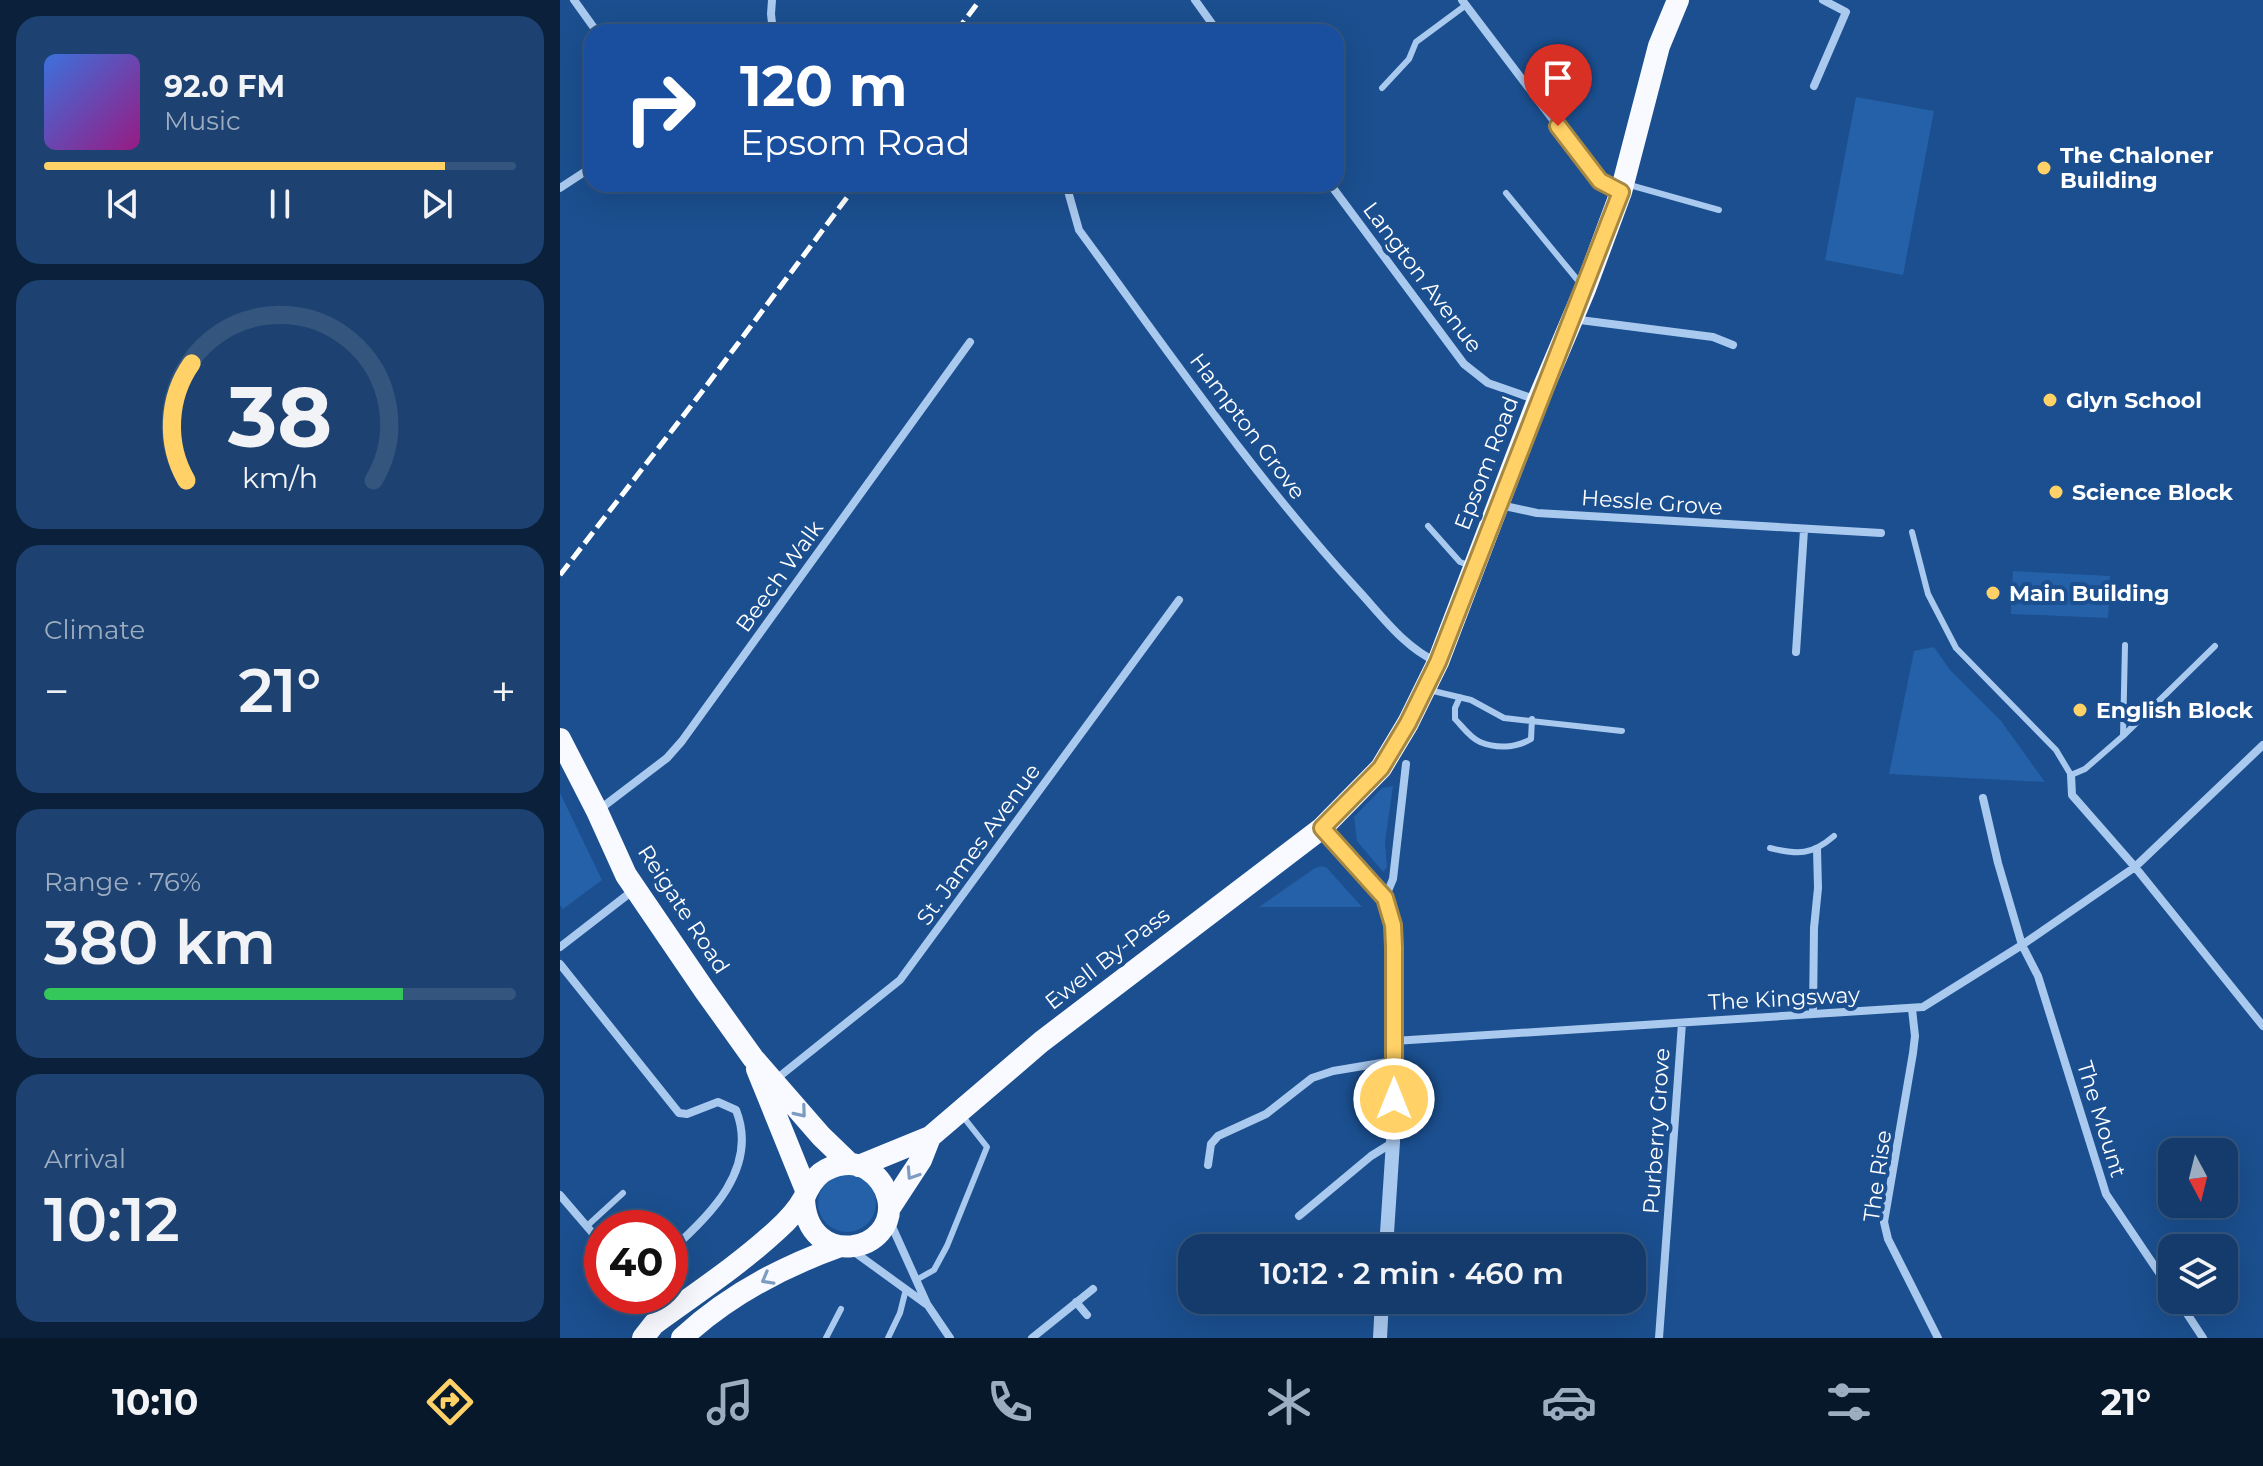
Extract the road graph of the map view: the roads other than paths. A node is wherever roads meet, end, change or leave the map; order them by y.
1 (574, 0) edge
2 (772, 0) edge
3 (1195, 0) edge
4 (1678, 0) edge
5 (1823, 0) edge
6 (1464, 2) edge
7 (591, 24) edge
8 (772, 24) edge
9 (1212, 24) edge
10 (1814, 86) dead end
11 (1382, 88) dead end
12 (584, 172) edge
13 (1622, 187) junction
14 (560, 188) edge
15 (1068, 192) edge
16 (1336, 192) edge
17 (1506, 193) dead end
18 (1719, 210) dead end
19 (1585, 289) junction
20 (1572, 319) junction
21 (970, 342) dead end
22 (1733, 345) dead end
23 (1538, 400) junction
24 (1499, 505) junction
25 (1428, 526) dead end
26 (1804, 530) junction
27 (1912, 532) dead end
28 (1881, 533) dead end
29 (1475, 567) junction
30 (1179, 600) dead end
31 (2125, 645) dead end
32 (2215, 646) dead end
33 (1796, 652) dead end
34 (1438, 662) junction
35 (1425, 689) junction
36 (1460, 697) junction
37 (1532, 719) junction
38 (1622, 731) dead end
39 (2123, 736) junction
40 (560, 739) edge
41 (2263, 745) edge
42 (1406, 764) dead end
43 (2071, 775) junction
44 (1983, 798) dead end
45 (597, 811) junction
46 (1322, 828) junction
47 (1834, 836) dead end
48 (1770, 848) dead end
49 (1817, 849) junction
50 (2135, 867) junction
51 (635, 888) junction
52 (1385, 898) junction
53 (2022, 945) junction
54 (560, 947) edge
55 (560, 964) edge
56 (1912, 1009) junction
57 (1813, 1013) junction
58 (1682, 1023) junction
59 (2262, 1024) edge
60 (1394, 1041) junction
61 (753, 1058) junction
62 (1393, 1061) junction
63 (775, 1080) junction
64 (959, 1111) junction
65 (930, 1137) junction
66 (1393, 1142) junction
67 (855, 1165) junction
68 (1208, 1165) dead end
69 (623, 1193) dead end
70 (805, 1194) junction
71 (560, 1195) edge
72 (604, 1210) edge
73 (888, 1213) junction
74 (1299, 1216) dead end
75 (584, 1223) edge
76 (1387, 1234) edge
77 (688, 1235) edge
78 (843, 1248) junction
79 (2158, 1271) edge
80 (918, 1279) junction
81 (906, 1289) junction
82 (1093, 1289) dead end
83 (1076, 1302) junction
84 (927, 1304) junction
85 (841, 1309) dead end
86 (1381, 1314) edge
87 (2187, 1314) edge
88 (1087, 1315) dead end
89 (643, 1338) edge
90 (682, 1338) edge
91 (826, 1338) edge
92 (888, 1338) edge
93 (950, 1338) edge
94 (1032, 1338) edge
95 (1380, 1338) edge
96 (1659, 1338) edge
97 (1938, 1338) edge
98 (2203, 1338) edge

1 - 7 street
2 - 8 street
3 - 9 street
4 - 13 highway, Epsom Road
5 - 10 street
6 - 11 lane
6 - 13 street
12 - 14 street
13 - 18 lane
13 - 19 highway, Epsom Road
15 - 34 street, Hampton Grove
16 - 23 street, Langton Avenue
17 - 19 lane
19 - 20 highway, Epsom Road
20 - 22 street
20 - 23 highway, Epsom Road
21 - 45 street, Beech Walk
23 - 24 highway, Epsom Road
24 - 26 street, Hessle Grove
24 - 29 highway, Epsom Road
25 - 29 lane
26 - 28 street, Hessle Grove
26 - 33 street
27 - 43 lane
29 - 34 highway, Epsom Road
30 - 63 street, St. James Avenue
31 - 39 lane
32 - 39 lane
34 - 35 highway, Epsom Road
35 - 36 lane
35 - 46 highway, Epsom Road
36 - 37 lane
36 - 37 lane
37 - 38 lane
39 - 43 lane
40 - 45 highway, Reigate Road
41 - 50 street, The Kingsway
42 - 52 street
43 - 50 street
44 - 53 street, The Mount
45 - 51 highway, Reigate Road
46 - 52 street
46 - 64 highway, Ewell By-Pass
47 - 49 lane
48 - 49 lane
49 - 57 street
50 - 53 street, The Kingsway
50 - 59 street
51 - 54 street
51 - 61 highway, Reigate Road
52 - 60 street
53 - 56 street, The Kingsway
53 - 79 street, The Mount
55 - 77 street
56 - 57 street, The Kingsway
56 - 97 street, The Rise
57 - 58 street, The Kingsway
58 - 60 street, The Kingsway
58 - 96 street, Purberry Grove
60 - 62 street
61 - 63 highway, Reigate Road
61 - 70 highway, Reigate Road
62 - 66 street
62 - 68 street
63 -> 67 highway, Reigate Road
64 - 65 highway, Ewell By-Pass
64 - 80 lane
65 - 67 highway, Ewell By-Pass
65 -> 73 highway, Ewell By-Pass
66 - 74 street
66 - 76 street
67 - 70 highway, Ewell By-Pass
67 - 73 highway
69 - 72 lane
70 - 78 highway
70 - 89 highway, Ewell By-Pass
71 - 75 street
73 - 78 highway, Ewell By-Pass
73 - 80 street
78 - 81 street
78 -> 90 highway, Ewell By-Pass
80 - 84 street
81 - 84 street
81 - 92 lane
82 - 83 street
83 - 88 street
83 - 94 street
84 - 93 street
85 - 91 lane
86 - 95 street
87 - 98 street

